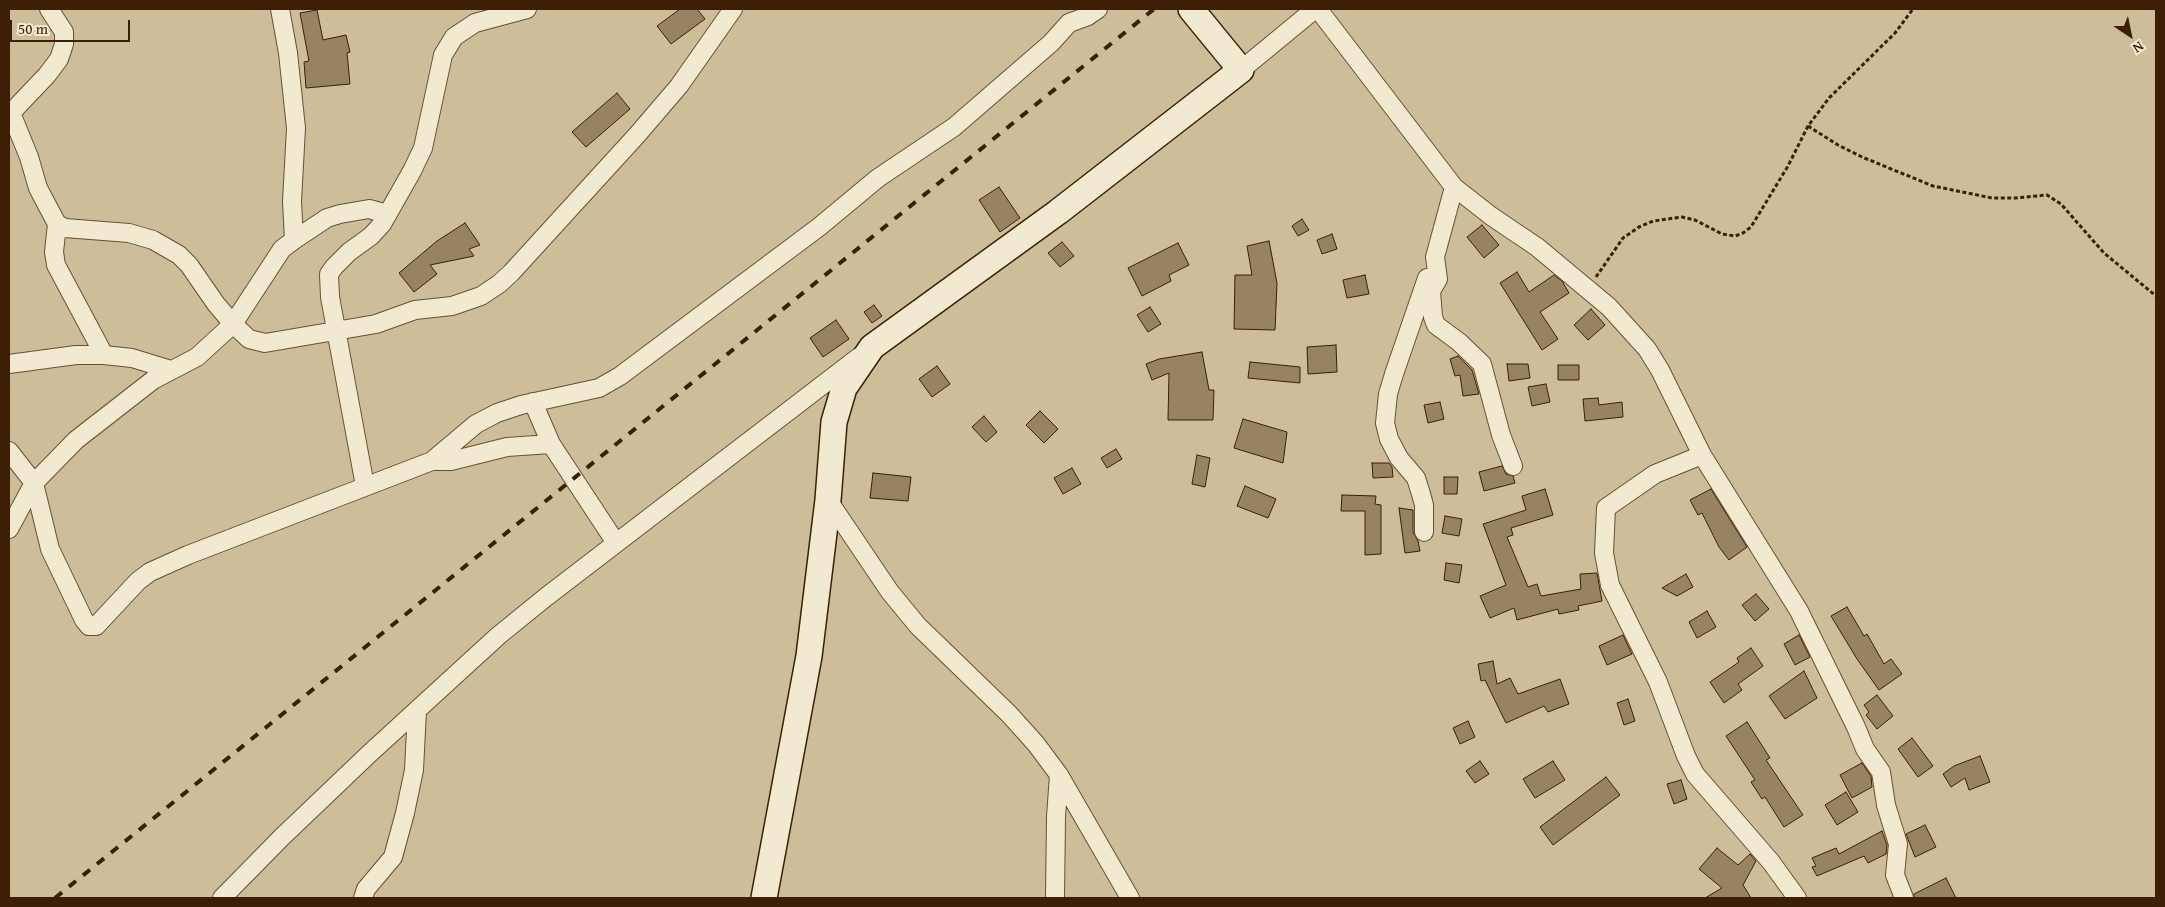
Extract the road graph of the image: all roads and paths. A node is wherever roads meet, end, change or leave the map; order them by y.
1 (49, 9) edge
2 (280, 9) edge
3 (527, 9) edge
4 (733, 9) edge
5 (1098, 9) edge
6 (1191, 9) edge
7 (1316, 9) edge
8 (1913, 9) edge
9 (1241, 70) junction
10 (10, 114) edge
11 (1808, 126) junction
12 (1454, 187) junction
13 (387, 214) junction
14 (57, 224) junction
15 (294, 240) junction
16 (1436, 257) junction
17 (1586, 288) junction
18 (2156, 296) edge
19 (233, 324) junction
20 (336, 332) junction
21 (872, 347) junction
22 (104, 355) junction
23 (9, 364) edge
24 (170, 370) junction
25 (533, 402) junction
26 (551, 444) junction
27 (9, 451) edge
28 (1702, 455) junction
29 (432, 461) junction
30 (1513, 466) dead end
31 (34, 483) junction
32 (365, 486) junction
33 (828, 500) junction
34 (9, 529) edge
35 (1424, 532) dead end
36 (616, 543) junction
37 (417, 710) junction
38 (1059, 775) junction
39 (222, 898) edge
40 (362, 898) edge
41 (764, 898) edge
42 (1055, 898) edge
43 (1130, 898) edge
44 (1797, 898) edge
45 (1904, 898) edge

1 - 10 street
2 - 15 street
3 - 13 street
4 - 20 street
5 - 25 street
6 - 9 street
7 - 9 street
7 - 12 street
8 - 11 path
9 - 21 street
10 - 14 street
11 - 17 path
11 - 18 path
12 - 16 street
12 - 17 street
13 - 15 street
13 - 20 street
14 - 19 street
14 - 22 street
15 - 19 street
16 - 30 street
16 - 35 street
17 - 28 street
19 - 20 street
19 - 24 street
20 - 32 street
21 - 33 street
21 - 36 street
22 - 23 street
22 - 24 street
24 - 31 street
25 - 26 street
25 - 29 street
26 - 29 street
26 - 36 street
27 - 31 street
28 - 44 street
28 - 45 street
29 - 32 street
31 - 32 street
31 - 34 street
33 - 38 street
33 - 41 street
36 - 37 street
37 - 39 street
37 - 40 street
38 - 42 street
38 - 43 street

